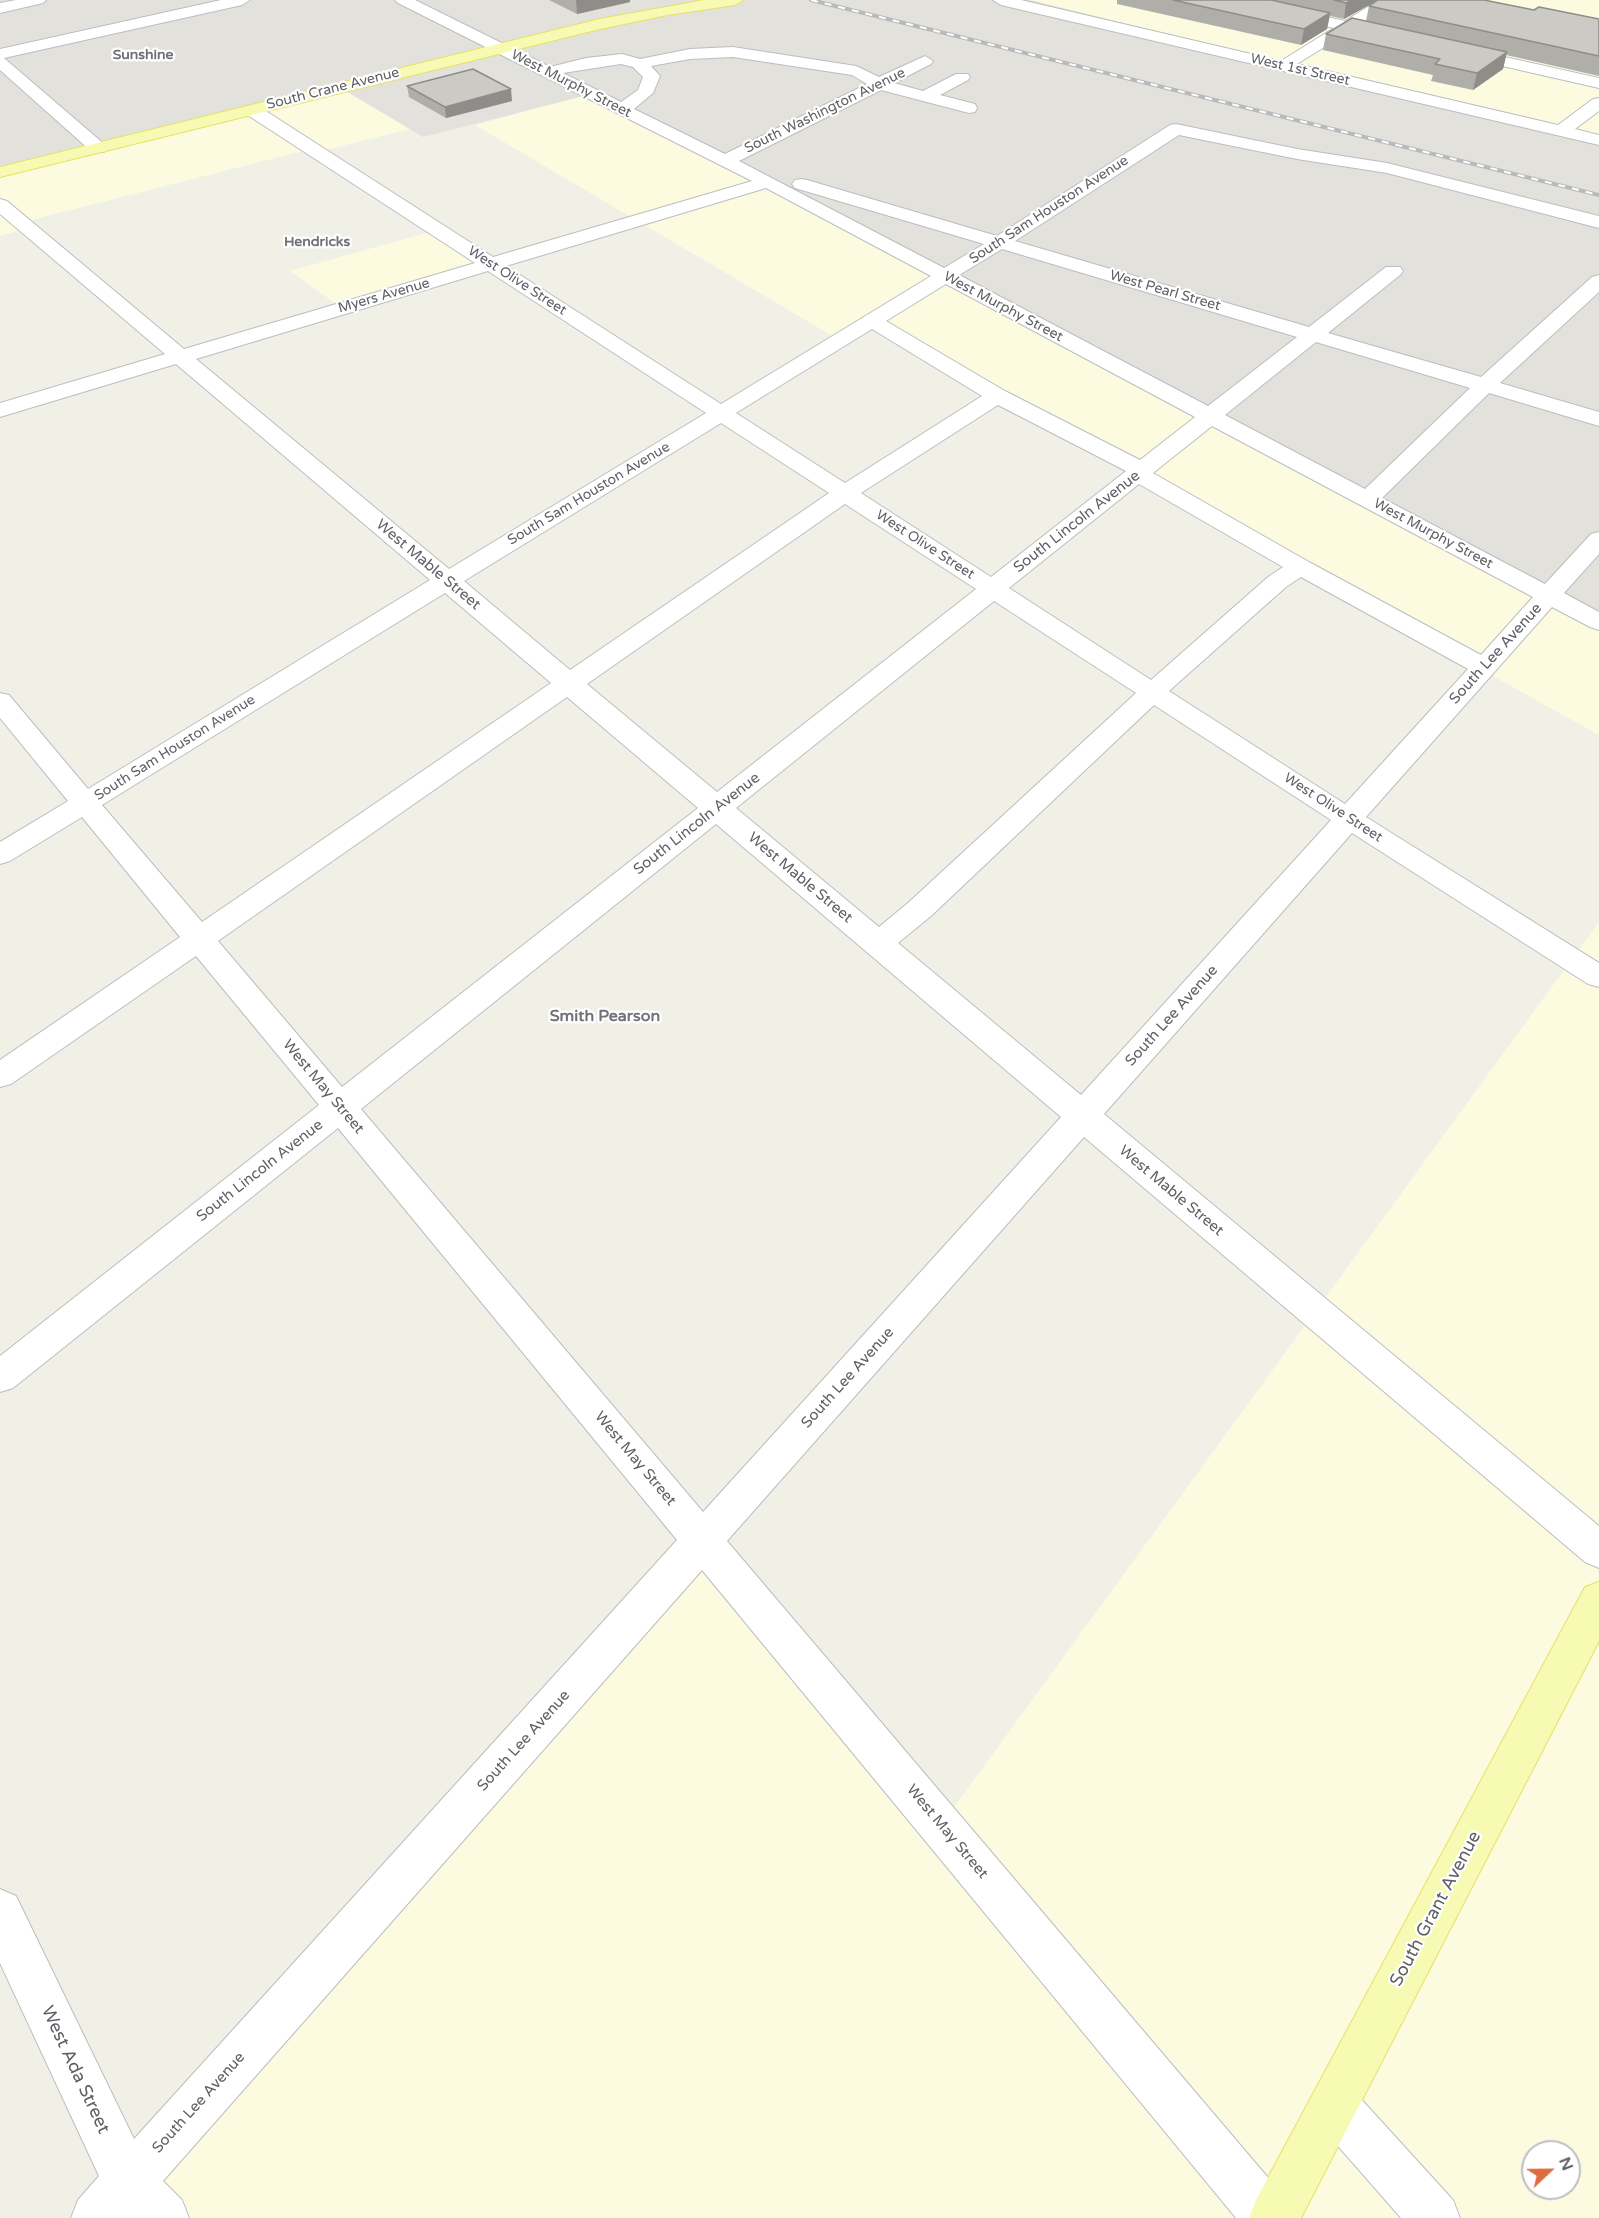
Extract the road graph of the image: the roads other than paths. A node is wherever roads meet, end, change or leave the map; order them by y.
1 (38, 0) edge
2 (242, 0) edge
3 (403, 0) edge
4 (697, 0) edge
5 (735, 0) edge
6 (1001, 0) edge
7 (1227, 0) edge
8 (1389, 0) edge
9 (1030, 3) edge
10 (2, 5) edge
11 (127, 7) dead end
12 (667, 10) junction
13 (147, 20) junction
14 (1347, 26) junction
15 (1405, 39) edge
16 (1439, 47) edge
17 (499, 48) junction
18 (0, 54) edge
19 (925, 61) dead end
20 (0, 62) edge
21 (639, 64) junction
22 (1283, 66) junction
23 (548, 72) junction
24 (962, 77) dead end
25 (1599, 83) edge
26 (879, 84) junction
27 (926, 96) junction
28 (1599, 103) edge
29 (969, 108) dead end
30 (622, 109) junction
31 (252, 110) junction
32 (1561, 131) junction
33 (1599, 140) edge
34 (98, 148) junction
35 (727, 162) junction
36 (0, 172) edge
37 (768, 182) junction
38 (0, 205) edge
39 (1599, 222) edge
40 (1000, 242) junction
41 (490, 264) junction
42 (1393, 271) dead end
43 (945, 276) junction
44 (1599, 281) edge
45 (872, 321) junction
46 (1313, 334) junction
47 (180, 356) junction
48 (1485, 385) junction
49 (997, 396) junction
50 (0, 410) edge
51 (721, 413) junction
52 (1210, 416) junction
53 (1599, 418) edge
54 (1140, 472) junction
55 (845, 494) junction
56 (1367, 499) junction
57 (1599, 539) edge
58 (1300, 567) junction
59 (447, 581) junction
60 (993, 589) junction
61 (1548, 595) junction
62 (1599, 622) edge
63 (1484, 667) junction
64 (570, 684) junction
65 (1153, 692) junction
66 (0, 701) edge
67 (85, 803) junction
68 (717, 808) junction
69 (1348, 819) junction
70 (0, 855) edge
71 (200, 939) junction
72 (878, 943) junction
73 (1599, 977) edge
74 (0, 1076) edge
75 (340, 1107) junction
76 (1083, 1116) junction
77 (0, 1377) edge
78 (703, 1540) junction
79 (1599, 1550) edge
80 (1599, 1600) edge
81 (0, 1912) edge
82 (1334, 2105) junction
83 (128, 2182) junction
84 (96, 2218) edge
85 (164, 2218) edge
86 (1271, 2218) edge
87 (1435, 2218) edge

1 - 10 street
2 - 13 street
3 - 17 street, West Murphy Street
4 - 12 main road, South Crane Avenue
5 - 12 main road, South Crane Avenue
6 - 9 street, West 1st Street
7 - 14 street
8 - 14 street
9 - 22 street, West 1st Street
11 - 13 street
12 - 17 main road, South Crane Avenue
13 - 18 street
14 - 15 street
14 - 22 street
16 - 25 street
17 - 23 street, West Murphy Street
17 - 31 main road, South Crane Avenue
19 - 26 street, South Washington Avenue
20 - 34 street
21 - 23 street
21 - 26 street
21 - 30 street
22 - 32 street, West 1st Street
23 - 30 street, West Murphy Street
24 - 27 street
26 - 27 street
26 - 35 street, South Washington Avenue
27 - 29 street
28 - 32 street
30 - 35 street, West Murphy Street
31 - 34 main road, South Crane Avenue
31 - 41 street, West Olive Street
32 - 33 street, West 1st Street
34 - 36 main road, South Crane Avenue
35 - 37 street, West Murphy Street
35 - 40 street, West Pearl Street
37 - 41 street, Myers Avenue
37 - 43 street, West Murphy Street
38 - 47 street, West Mable Street
39 - 40 street, South Sam Houston Avenue
40 - 43 street, South Sam Houston Avenue
40 - 46 street, West Pearl Street
41 - 47 street, Myers Avenue
41 - 51 street, West Olive Street
42 - 46 street, South Lincoln Avenue
43 - 45 street, South Sam Houston Avenue
43 - 52 street, West Murphy Street
44 - 48 street
45 - 49 street
45 - 51 street, South Sam Houston Avenue
46 - 48 street, West Pearl Street
46 - 52 street, South Lincoln Avenue
47 - 50 street, Myers Avenue
47 - 59 street, West Mable Street
48 - 53 street, West Pearl Street
48 - 56 street
49 - 54 street
49 - 55 street
51 - 55 street, West Olive Street
51 - 59 street, South Sam Houston Avenue
52 - 54 street, South Lincoln Avenue
52 - 56 street, West Murphy Street
54 - 58 street
54 - 60 street, South Lincoln Avenue
55 - 60 street, West Olive Street
55 - 64 street
56 - 61 street, West Murphy Street
57 - 61 street, South Lee Avenue
58 - 63 street
58 - 65 street
59 - 64 street, West Mable Street
59 - 67 street, South Sam Houston Avenue
60 - 65 street, West Olive Street
60 - 68 street, South Lincoln Avenue
61 - 62 street, West Murphy Street
61 - 63 street, South Lee Avenue
63 - 69 street, South Lee Avenue
64 - 68 street, West Mable Street
64 - 71 street
65 - 69 street, West Olive Street
65 - 72 street
66 - 67 street, West May Street
67 - 70 street, South Sam Houston Avenue
67 - 71 street, West May Street
68 - 72 street, West Mable Street
68 - 75 street, South Lincoln Avenue
69 - 73 street, West Olive Street
69 - 76 street, South Lee Avenue
71 - 74 street
71 - 75 street, West May Street
72 - 76 street, West Mable Street
75 - 77 street, South Lincoln Avenue
75 - 78 street, West May Street
76 - 78 street, South Lee Avenue
76 - 79 street, West Mable Street
78 - 83 street, South Lee Avenue
78 - 86 street, West May Street
80 - 82 main road, South Grant Avenue
81 - 83 street, West Ada Street
82 - 86 main road, South Grant Avenue
82 - 87 street
83 - 84 street, South Lee Avenue
83 - 85 street, West Ada Street

